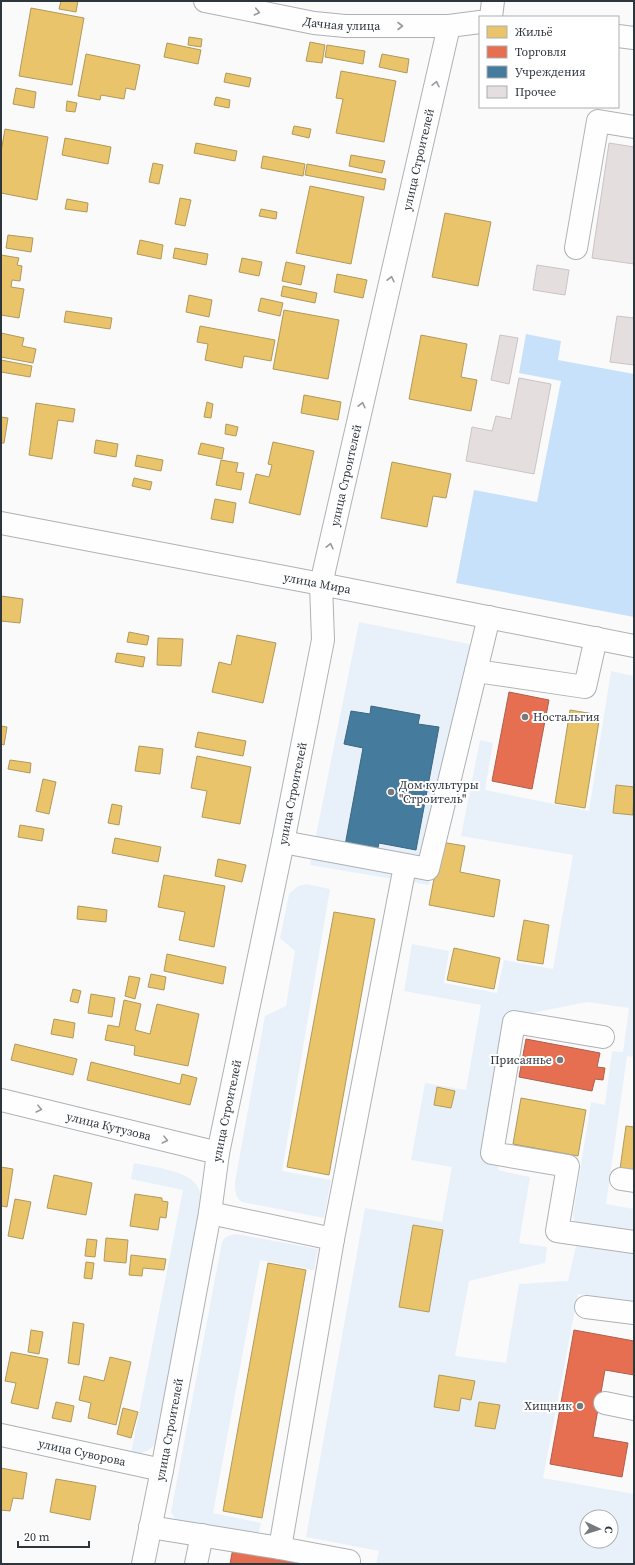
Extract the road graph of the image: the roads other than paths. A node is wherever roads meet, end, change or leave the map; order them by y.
1 (205, 1) edge
2 (493, 1) edge
3 (491, 16) edge
4 (479, 22) edge
5 (449, 26) junction
6 (619, 36) edge
7 (634, 38) edge
8 (634, 127) edge
9 (576, 248) dead end
10 (1, 523) edge
11 (321, 584) junction
12 (489, 617) junction
13 (596, 638) junction
14 (634, 646) edge
15 (476, 671) junction
16 (283, 842) junction
17 (405, 866) junction
18 (603, 1037) dead end
19 (1, 1100) edge
20 (218, 1153) junction
21 (210, 1213) junction
22 (333, 1239) junction
23 (634, 1242) edge
24 (586, 1307) dead end
25 (634, 1313) edge
26 (605, 1403) dead end
27 (634, 1408) edge
28 (1, 1434) edge
29 (162, 1470) junction
30 (150, 1527) junction
31 (202, 1535) junction
32 (280, 1548) junction
33 (143, 1564) edge
34 (196, 1564) edge
35 (348, 1564) edge

1 -> 5 street, Дачная улица
2 - 3 street
4 - 5 street, Дачная улица
11 -> 5 street, улица Строителей
6 - 7 street
8 - 9 street
10 - 11 street, улица Мира
11 - 12 street, улица Мира
11 - 16 street, улица Строителей
12 - 13 street, улица Мира
12 - 15 street
13 - 14 street, улица Мира
13 - 15 street
15 - 17 street
16 - 17 street
16 - 20 street, улица Строителей
17 - 22 street
18 - 23 street
19 -> 20 street, улица Кутузова
20 - 21 street, улица Строителей
21 - 22 street
21 - 29 street, улица Строителей
22 - 32 street
24 - 25 street
26 - 27 street
28 - 29 street, улица Суворова
29 - 30 street, улица Строителей
30 - 31 street
30 - 33 street, улица Строителей
31 - 32 street
31 - 34 street
32 - 35 street

